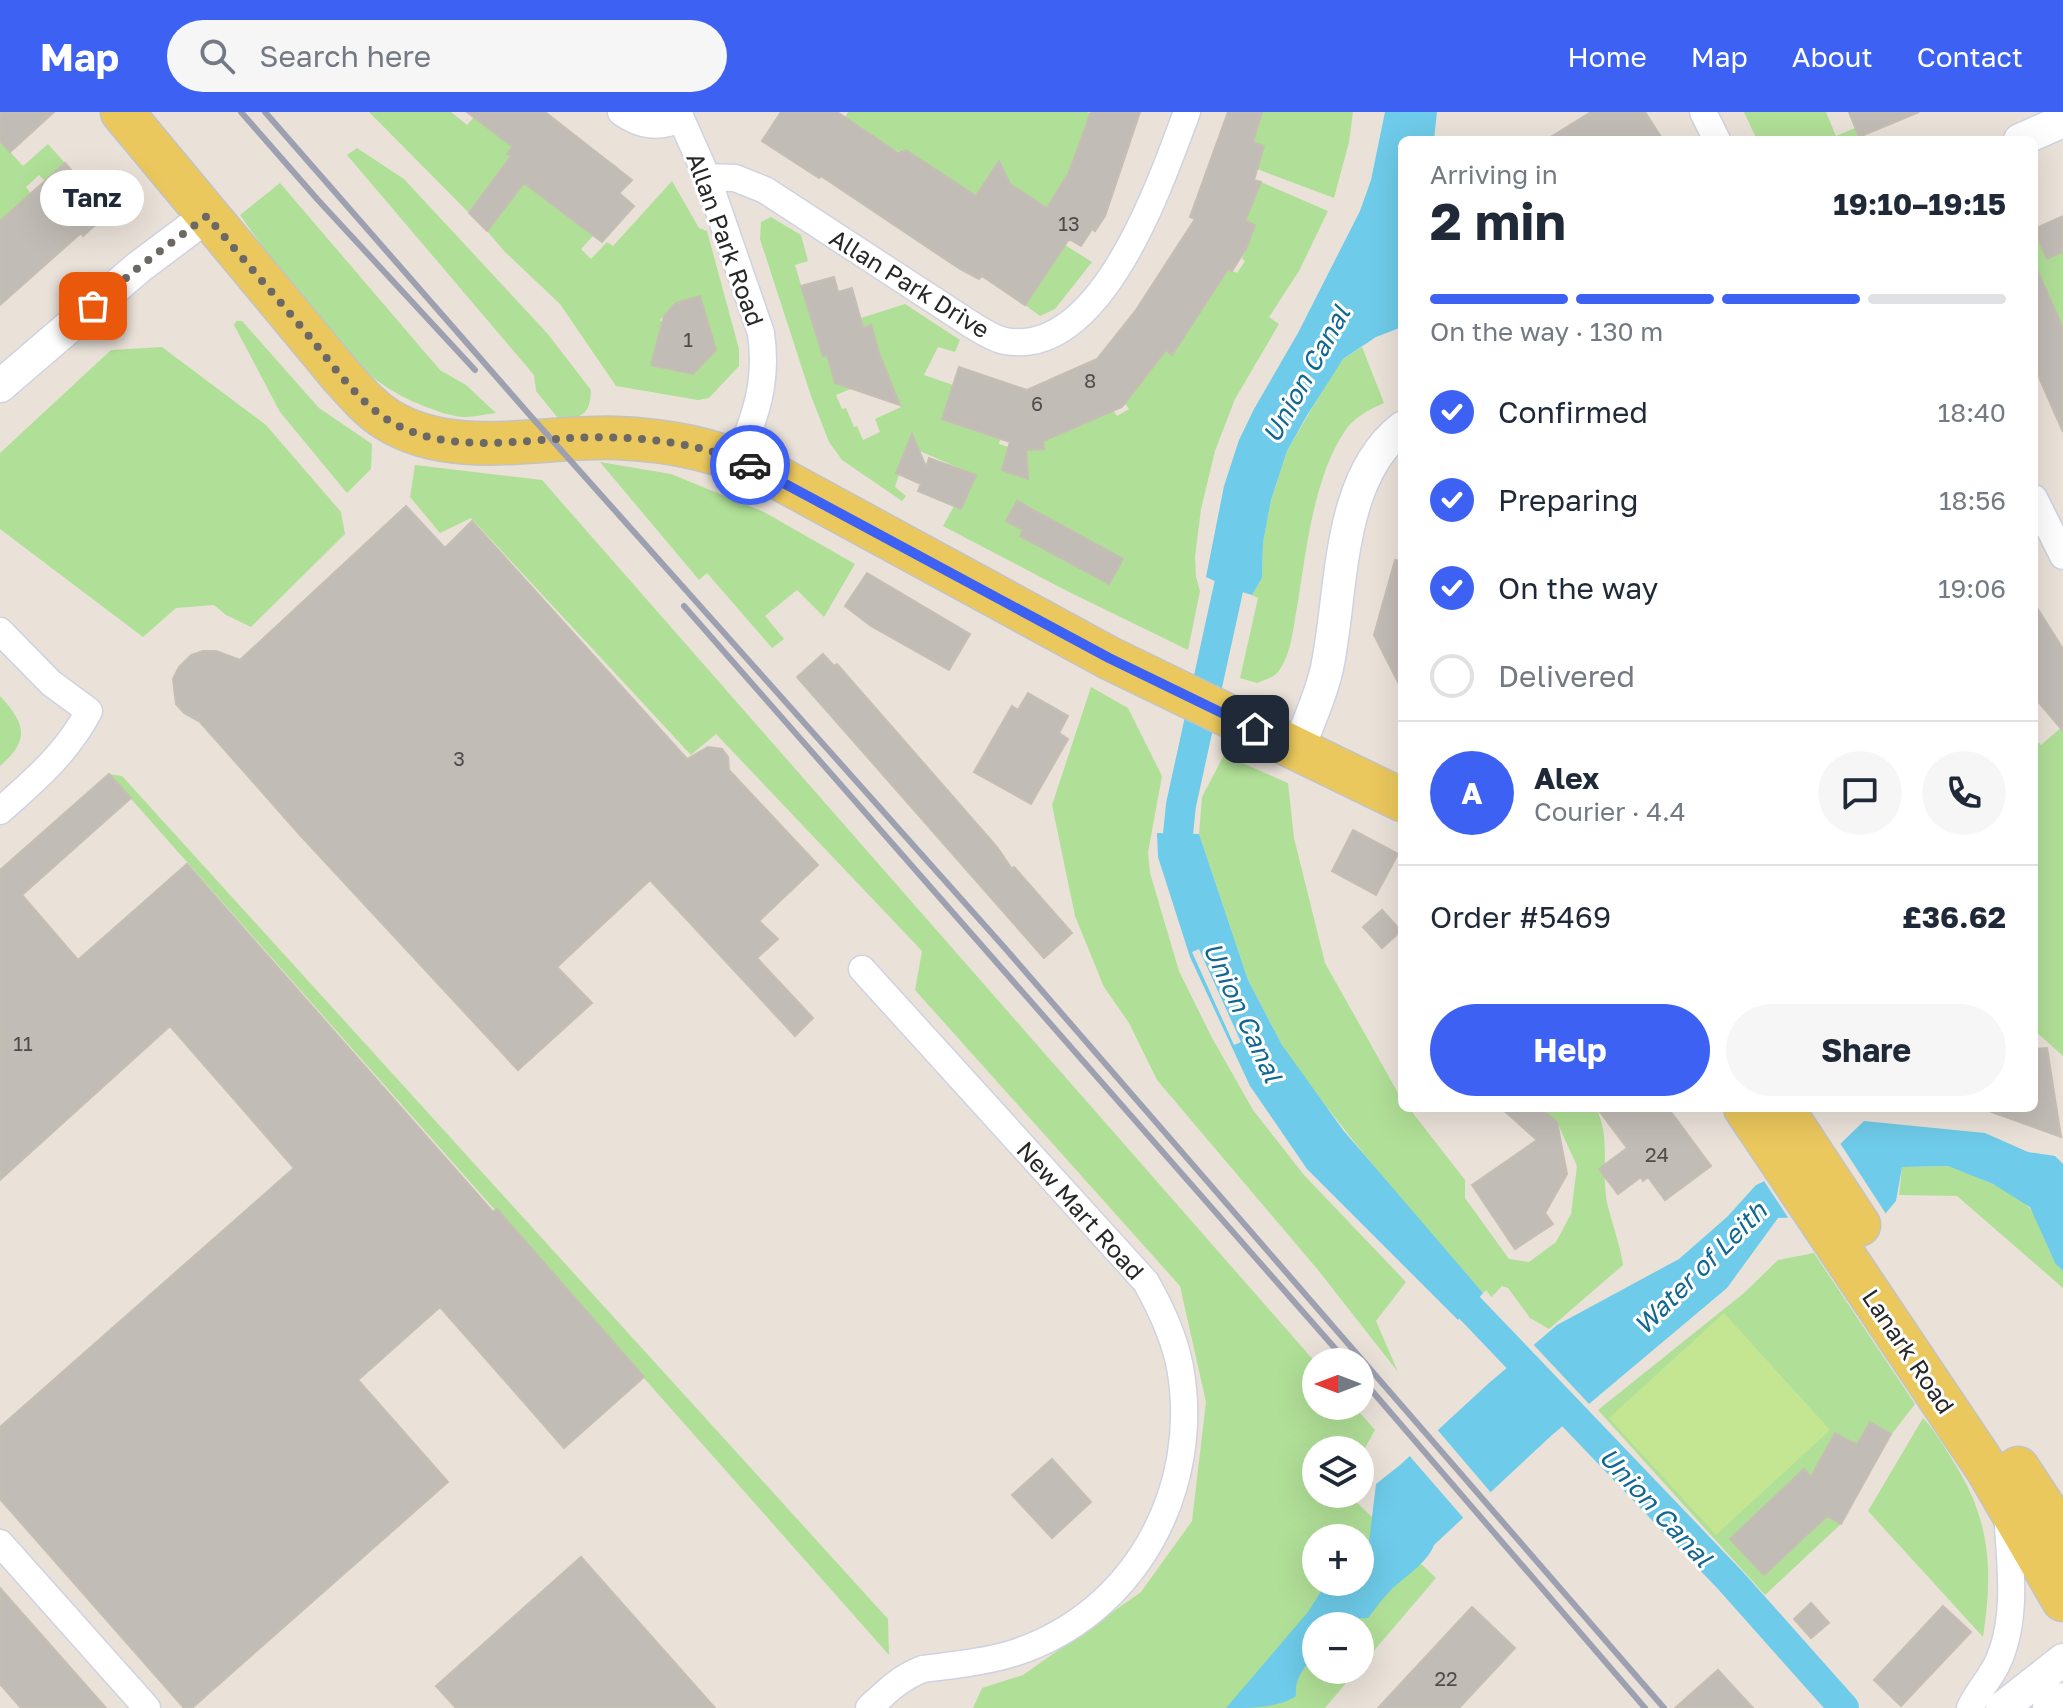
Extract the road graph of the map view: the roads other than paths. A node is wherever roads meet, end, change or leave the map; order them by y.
1 (122, 112) edge
2 (621, 112) edge
3 (1187, 112) edge
4 (1703, 112) edge
5 (680, 115) edge
6 (2063, 121) edge
7 (1715, 136) edge
8 (2029, 136) edge
9 (707, 177) junction
10 (207, 216) junction
11 (0, 386) edge
12 (1398, 432) edge
13 (738, 460) junction
14 (2038, 506) edge
15 (2063, 556) edge
16 (0, 631) edge
17 (1298, 749) junction
18 (1398, 798) edge
19 (0, 811) edge
20 (862, 969) dead end
21 (1749, 1112) edge
22 (1783, 1112) edge
23 (1793, 1154) junction
24 (1852, 1241) junction
25 (2006, 1503) junction
26 (2063, 1537) edge
27 (0, 1543) edge
28 (2063, 1600) edge
29 (2063, 1660) edge
30 (2063, 1699) edge
31 (147, 1708) edge
32 (869, 1708) edge
33 (1970, 1708) edge
34 (2002, 1708) edge
35 (2049, 1708) edge

1 - 10 main road
2 - 5 street
3 - 9 street, Allan Park Drive
4 - 7 street
5 - 9 street, Allan Park Road
6 - 8 street
9 - 13 street, Allan Park Road
10 - 11 street
10 - 13 main road
12 - 17 street
13 - 17 main road
14 - 15 street
16 - 19 street
17 - 18 main road
20 - 32 street, New Mart Road
21 - 23 main road, Lanark Road
22 - 23 main road, Lanark Road
23 - 24 main road, Lanark Road
24 - 25 main road, Lanark Road
24 - 26 main road, Lanark Road
25 - 28 main road, Lanark Road
25 - 33 street
27 - 31 street
29 - 34 street
30 - 35 street

